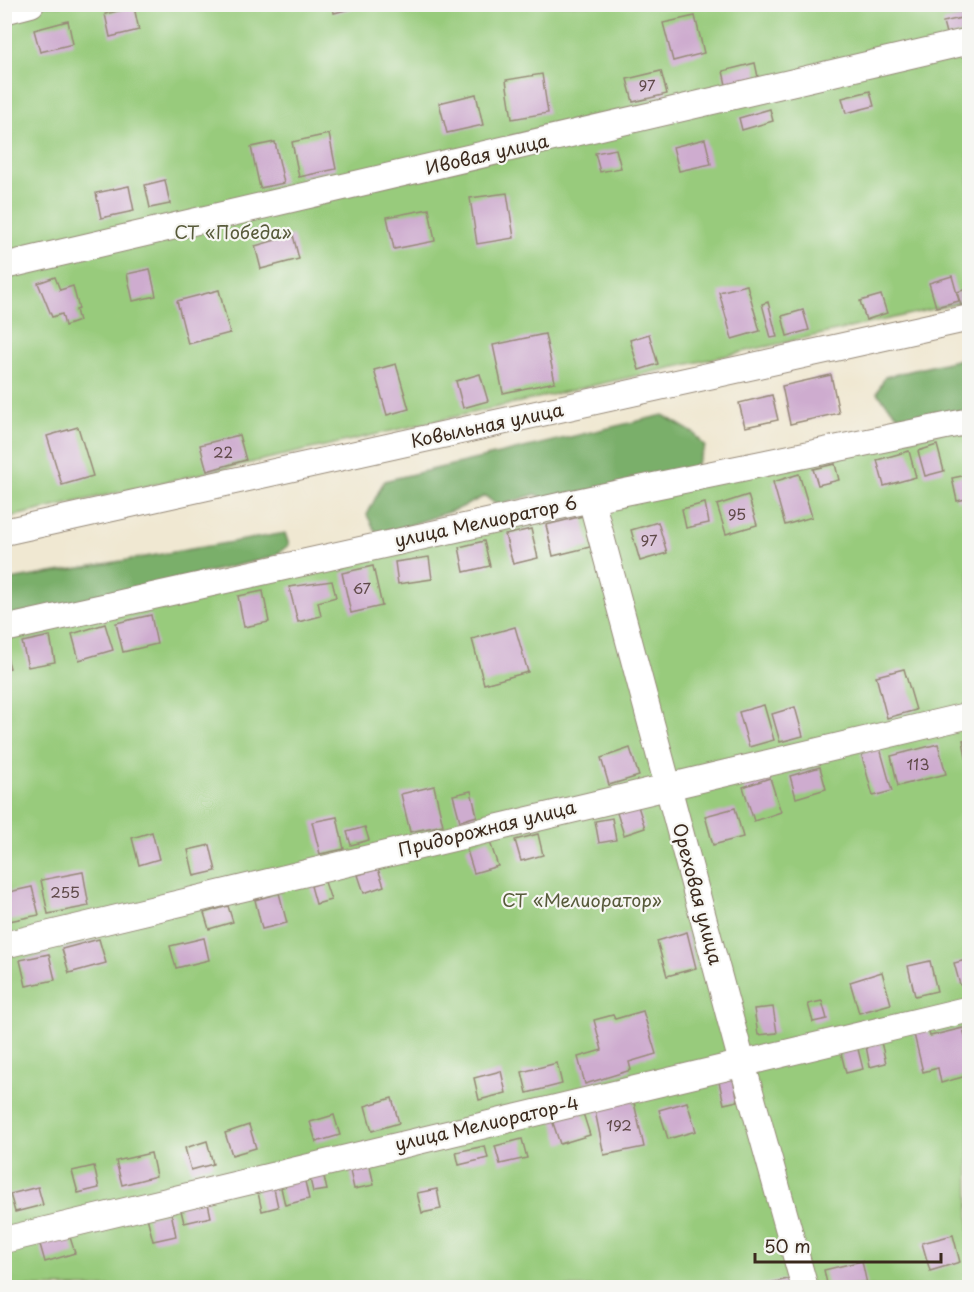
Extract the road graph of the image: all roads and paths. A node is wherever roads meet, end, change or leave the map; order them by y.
1 (32, 4) edge
2 (4, 11) edge
3 (969, 41) edge
4 (4, 266) edge
5 (969, 318) edge
6 (969, 421) edge
7 (591, 499) junction
8 (4, 532) edge
9 (4, 628) edge
10 (969, 715) edge
11 (668, 786) junction
12 (4, 945) edge
13 (969, 1008) edge
14 (742, 1063) junction
15 (4, 1240) edge
16 (805, 1287) edge

1 - 2 street
3 - 4 street, Ивовая улица
5 - 8 street, Ковыльная улица
6 - 7 street, улица Мелиоратор 6
7 - 9 street, улица Мелиоратор 6
7 - 11 street, Ореховая улица
10 - 11 street, Придорожная улица
11 - 12 street, Придорожная улица
11 - 14 street, Ореховая улица
13 - 14 street, улица Мелиоратор-4
14 - 15 street, улица Мелиоратор-4
14 - 16 street, Ореховая улица

